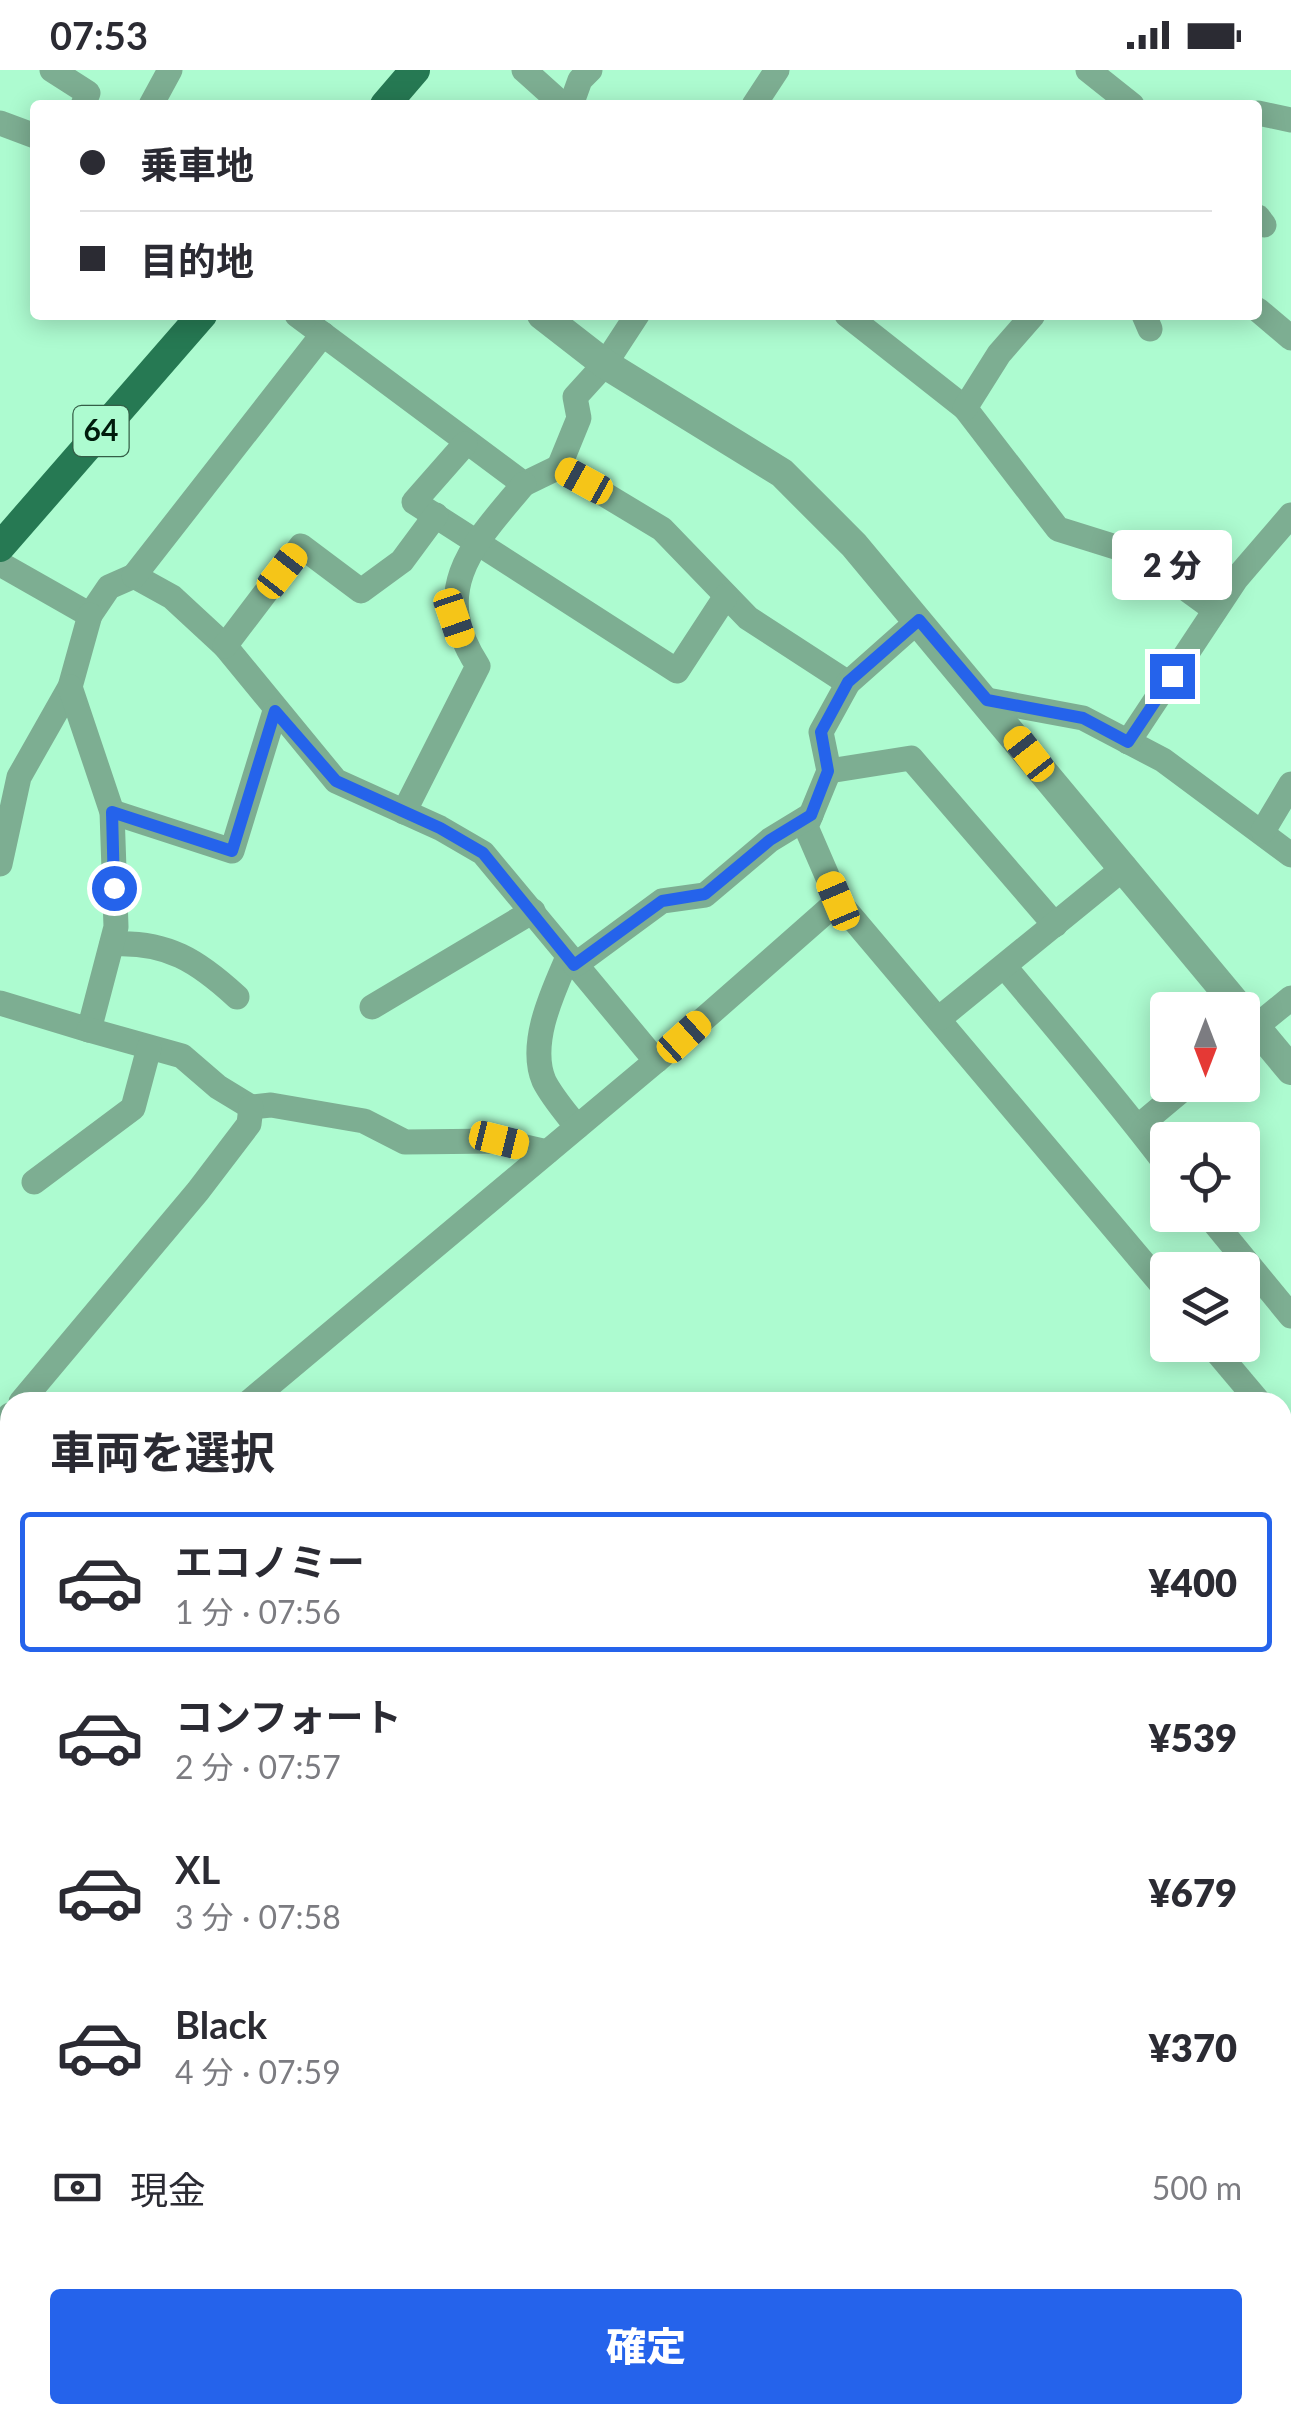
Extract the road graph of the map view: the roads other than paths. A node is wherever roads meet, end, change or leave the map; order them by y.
1 (52, 70) edge
2 (170, 70) edge
3 (415, 70) edge
4 (524, 70) edge
5 (590, 70) edge
6 (777, 70) edge
7 (1088, 70) edge
8 (92, 100) edge
9 (154, 100) edge
10 (388, 100) edge
11 (546, 100) edge
12 (573, 100) edge
13 (757, 100) edge
14 (1126, 100) edge
15 (1262, 114) edge
16 (1291, 120) edge
17 (0, 122) edge
18 (30, 134) edge
19 (1262, 313) edge
20 (198, 320) edge
21 (304, 320) edge
22 (548, 320) edge
23 (634, 320) edge
24 (853, 320) edge
25 (1028, 320) edge
26 (323, 334) junction
27 (1291, 338) edge
28 (605, 364) junction
29 (966, 408) junction
30 (464, 444) junction
31 (558, 467) junction
32 (524, 484) junction
33 (436, 515) junction
34 (1291, 515) edge
35 (475, 542) junction
36 (0, 547) edge
37 (0, 564) edge
38 (134, 576) junction
39 (726, 596) junction
40 (1215, 610) junction
41 (90, 614) junction
42 (919, 620) junction
43 (225, 646) junction
44 (848, 682) junction
45 (70, 687) junction
46 (987, 700) junction
47 (275, 711) junction
48 (1128, 742) junction
49 (828, 771) junction
50 (1291, 784) edge
51 (112, 812) junction
52 (404, 812) junction
53 (811, 815) junction
54 (1263, 831) junction
55 (1291, 855) edge
56 (0, 864) edge
57 (1126, 867) junction
58 (838, 901) junction
59 (533, 911) junction
60 (1055, 925) junction
61 (112, 944) junction
62 (571, 961) junction
63 (1005, 967) junction
64 (1219, 992) edge
65 (236, 997) dead end
66 (1291, 998) edge
67 (0, 1003) edge
68 (372, 1007) dead end
69 (941, 1017) junction
70 (1260, 1024) edge
71 (88, 1030) junction
72 (1260, 1043) edge
73 (149, 1048) junction
74 (656, 1062) junction
75 (1291, 1070) edge
76 (1168, 1102) edge
77 (251, 1107) junction
78 (1140, 1126) junction
79 (577, 1127) junction
80 (1150, 1140) edge
81 (546, 1152) junction
82 (34, 1182) dead end
83 (1222, 1232) edge
84 (1150, 1270) edge
85 (1291, 1316) edge
86 (1226, 1362) edge
87 (29, 1392) edge
88 (261, 1392) edge
89 (1252, 1392) edge

1 - 8 street
2 - 9 street
3 - 10 main road
4 - 11 street
5 - 12 street
6 - 13 street
7 - 14 street
15 - 16 street
17 - 18 street
19 - 27 street
20 - 36 main road, 64
21 - 26 street
22 - 28 street
23 - 28 street
24 - 29 street
25 - 29 street
26 - 30 street
26 - 38 street
28 - 31 street
28 - 42 street
29 - 40 street
30 - 32 street
30 - 33 street
31 - 32 street
31 - 39 street
32 - 35 street
33 - 35 street
33 - 43 street
34 - 40 street
35 - 39 street
35 - 52 street
37 - 41 street
38 - 41 street
38 - 43 street
39 - 44 street
40 - 48 street
41 - 45 street
42 - 44 street
42 - 46 street
43 - 47 street
44 - 49 street
45 - 51 street
45 - 56 street
46 - 48 street
46 - 57 street
47 - 51 street
47 - 52 street
48 - 54 street
49 - 53 street
49 - 60 street
50 - 54 street
51 - 61 street
52 - 59 street
53 - 58 street
53 - 62 street
54 - 55 street
57 - 60 street
57 - 64 street
58 - 69 street
58 - 74 street
59 - 62 street
59 - 68 street
60 - 63 street
61 - 65 street
61 - 71 street
62 - 74 street
62 - 79 street
63 - 69 street
63 - 78 street
66 - 70 street
67 - 71 street
69 - 84 street
71 - 73 street
72 - 75 street
73 - 77 street
73 - 82 street
74 - 79 street
76 - 78 street
77 - 81 street
77 - 87 street
78 - 80 street
79 - 81 street
81 - 88 street
83 - 85 street
86 - 89 street

